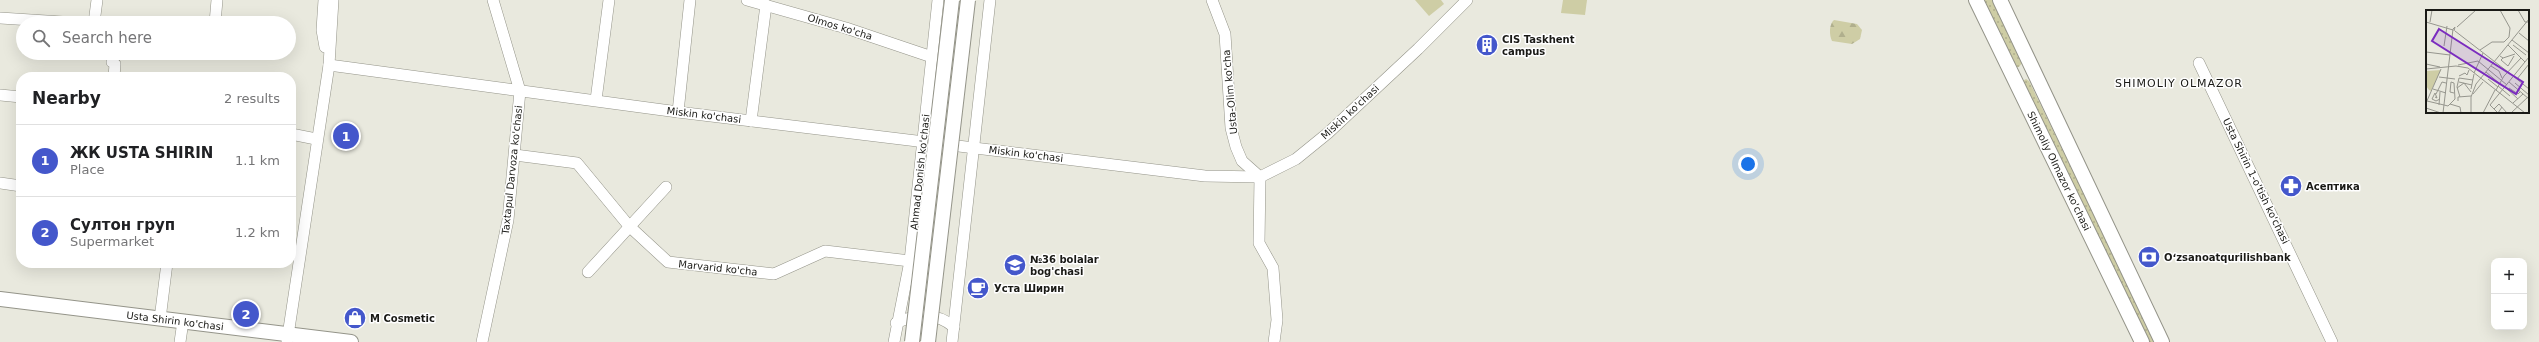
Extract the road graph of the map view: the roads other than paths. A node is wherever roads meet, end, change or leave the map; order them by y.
1 (97, 0) edge
2 (217, 0) edge
3 (324, 0) edge
4 (333, 0) edge
5 (493, 0) edge
6 (609, 0) edge
7 (690, 0) edge
8 (747, 0) edge
9 (938, 0) edge
10 (952, 0) edge
11 (968, 0) edge
12 (990, 0) edge
13 (1212, 0) edge
14 (1467, 0) edge
15 (1976, 0) edge
16 (2000, 0) edge
17 (766, 5) junction
18 (95, 16) edge
19 (216, 16) edge
20 (0, 18) edge
21 (16, 19) edge
22 (932, 56) junction
23 (112, 60) edge
24 (329, 64) junction
25 (2199, 64) dead end
26 (2032, 68) junction
27 (114, 72) edge
28 (2014, 77) junction
29 (520, 91) junction
30 (0, 95) edge
31 (16, 97) edge
32 (596, 100) junction
33 (678, 112) junction
34 (751, 121) junction
35 (296, 135) edge
36 (316, 139) junction
37 (923, 142) junction
38 (973, 147) junction
39 (515, 154) junction
40 (1260, 177) junction
41 (0, 183) edge
42 (16, 185) edge
43 (666, 187) dead end
44 (629, 226) junction
45 (910, 261) junction
46 (166, 268) edge
47 (588, 272) dead end
48 (0, 299) edge
49 (160, 319) junction
50 (183, 322) junction
51 (896, 323) junction
52 (954, 327) junction
53 (288, 338) edge
54 (180, 342) edge
55 (351, 342) edge
56 (482, 342) edge
57 (894, 342) edge
58 (912, 342) edge
59 (928, 342) edge
60 (952, 342) edge
61 (1274, 342) edge
62 (2142, 342) edge
63 (2162, 342) edge
64 (2332, 342) edge

1 - 18 street
2 - 19 street
3 - 24 street
4 - 24 street
5 - 29 street, Taxtapul Darvoza ko'chasi
6 - 32 street
7 - 33 street
8 - 17 street, Olmos ko'cha
9 - 22 street, Ahmad Donish ko'chasi
10 - 58 main road, Ahmad Donish ko'chasi, bridge
11 - 59 main road, bridge
12 - 38 street
13 - 40 street, Usta-Olim ko'cha
14 - 40 street, Miskin ko'chasi
15 - 28 main road, Shimoliy Olmazor ko'chasi
16 - 26 main road, Shimoliy Olmazor ko'chasi
17 - 22 street, Olmos ko'cha
17 - 34 street
20 - 21 street
22 - 37 street, Ahmad Donish ko'chasi
23 - 27 street
24 - 29 street, Miskin ko'chasi
24 - 36 street
25 - 64 street, Usta Shirin 1-o'tish ko'chasi
26 - 28 main road
26 - 63 main road, Shimoliy Olmazor ko'chasi
28 - 62 main road, Shimoliy Olmazor ko'chasi
29 - 32 street, Miskin ko'chasi
29 - 39 street, Taxtapul Darvoza ko'chasi
30 - 31 street
32 - 33 street, Miskin ko'chasi
33 - 34 street, Miskin ko'chasi
34 - 37 street, Miskin ko'chasi
35 - 36 street
36 - 53 street
37 - 38 street, Miskin ko'chasi
37 - 45 street, Ahmad Donish ko'chasi
38 - 40 street, Miskin ko'chasi
38 - 52 street
39 - 44 street, Marvarid ko'cha
39 - 56 street, Taxtapul Darvoza ko'chasi
40 - 61 street
41 - 42 street
43 - 44 street
44 - 45 street, Marvarid ko'cha
44 - 47 street
45 - 51 street, Ahmad Donish ko'chasi
46 - 49 street
48 - 49 main road, Usta Shirin ko'chasi
49 - 50 main road, Usta Shirin ko'chasi
50 - 53 main road, Usta Shirin ko'chasi
50 - 54 street
51 - 52 street
51 - 57 street, Ahmad Donish ko'chasi
52 - 60 street
53 - 55 main road, Usta Shirin ko'chasi

